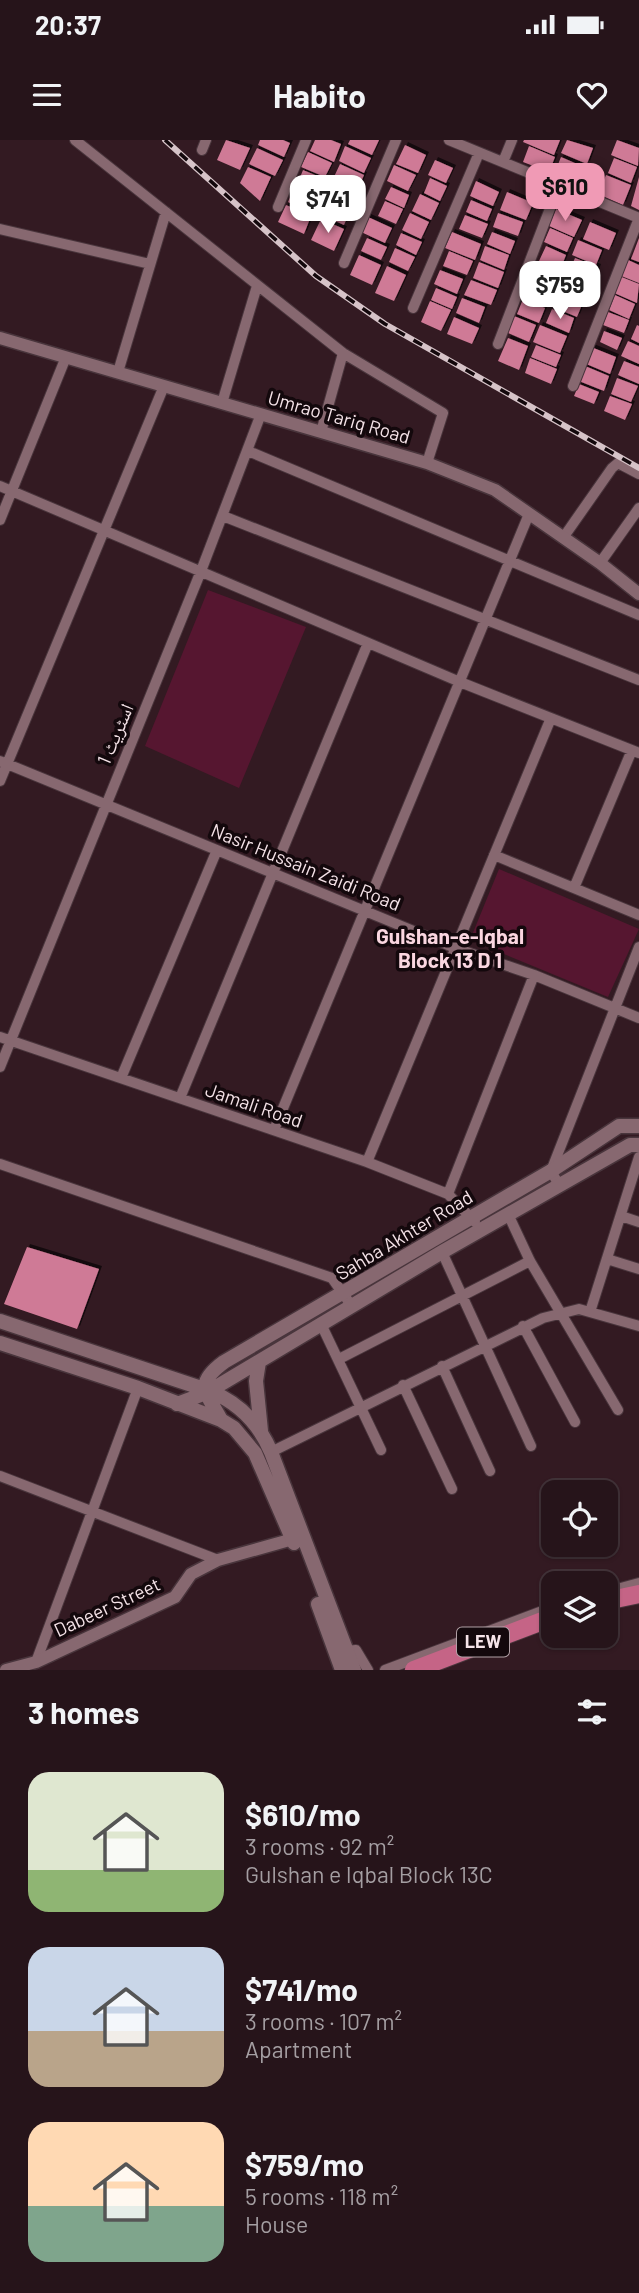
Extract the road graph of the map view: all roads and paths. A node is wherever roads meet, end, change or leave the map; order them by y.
1 (75, 140) edge
2 (306, 140) edge
3 (396, 140) edge
4 (449, 140) edge
5 (512, 140) edge
6 (479, 153) junction
7 (503, 162) junction
8 (559, 186) junction
9 (278, 207) dead end
10 (166, 212) junction
11 (639, 218) edge
12 (0, 229) edge
13 (344, 262) dead end
14 (150, 264) junction
15 (257, 286) junction
16 (413, 308) dead end
17 (0, 338) edge
18 (499, 344) dead end
19 (343, 353) junction
20 (66, 357) junction
21 (118, 372) junction
22 (164, 386) junction
23 (573, 386) dead end
24 (222, 403) junction
25 (261, 414) junction
26 (321, 432) junction
27 (248, 451) junction
28 (426, 463) junction
29 (639, 474) edge
30 (0, 486) edge
31 (12, 491) junction
32 (639, 508) edge
33 (529, 513) junction
34 (223, 516) junction
35 (0, 520) edge
36 (105, 532) junction
37 (564, 538) junction
38 (509, 561) junction
39 (600, 563) junction
40 (201, 571) junction
41 (639, 593) edge
42 (639, 615) edge
43 (486, 619) junction
44 (368, 643) junction
45 (639, 680) edge
46 (460, 682) junction
47 (551, 718) junction
48 (635, 752) edge
49 (4, 762) edge
50 (0, 781) edge
51 (105, 804) junction
52 (217, 850) junction
53 (494, 855) junction
54 (272, 872) junction
55 (574, 888) junction
56 (365, 911) junction
57 (639, 915) edge
58 (639, 947) edge
59 (456, 948) junction
60 (534, 975) junction
61 (614, 1008) junction
62 (639, 1018) edge
63 (0, 1037) edge
64 (11, 1041) junction
65 (0, 1067) edge
66 (121, 1078) junction
67 (180, 1098) junction
68 (639, 1126) edge
69 (274, 1130) junction
70 (639, 1145) edge
71 (639, 1157) edge
72 (367, 1162) junction
73 (0, 1164) edge
74 (551, 1171) junction
75 (559, 1185) junction
76 (447, 1194) junction
77 (508, 1214) junction
78 (472, 1216) junction
79 (621, 1216) junction
80 (639, 1222) edge
81 (480, 1231) junction
82 (442, 1252) junction
83 (607, 1259) junction
84 (530, 1261) junction
85 (639, 1269) edge
86 (461, 1296) junction
87 (347, 1299) junction
88 (590, 1312) junction
89 (561, 1314) junction
90 (0, 1321) edge
91 (321, 1324) junction
92 (523, 1326) junction
93 (639, 1326) edge
94 (0, 1343) edge
95 (484, 1345) junction
96 (339, 1359) junction
97 (260, 1362) junction
98 (442, 1366) junction
99 (403, 1385) junction
100 (138, 1388) junction
101 (207, 1392) junction
102 (177, 1404) junction
103 (362, 1405) junction
104 (618, 1410) dead end
105 (221, 1420) junction
106 (575, 1422) dead end
107 (261, 1430) junction
108 (531, 1446) dead end
109 (381, 1450) dead end
110 (271, 1452) junction
111 (490, 1471) dead end
112 (3, 1477) edge
113 (452, 1489) dead end
114 (0, 1490) edge
115 (90, 1510) junction
116 (293, 1539) junction
117 (218, 1560) junction
118 (639, 1583) edge
119 (618, 1589) edge
120 (639, 1594) edge
121 (618, 1598) edge
122 (541, 1612) edge
123 (541, 1622) edge
124 (346, 1651) junction
125 (36, 1662) junction
126 (6, 1670) edge
127 (342, 1670) edge
128 (354, 1670) edge
129 (368, 1670) edge
130 (385, 1670) edge
131 (414, 1670) edge

1 - 10 street
2 - 9 street
3 - 13 street
4 - 6 street
5 - 7 street
6 - 7 street
6 - 16 street
7 - 8 street
8 - 11 street
8 - 18 street
10 - 14 street
10 - 15 street
11 - 23 street
12 - 14 street
14 - 21 street
15 - 19 street
15 - 24 street
17 - 20 street, Umrao Tariq Road
19 - 26 street
19 - 28 street
20 - 21 street, Umrao Tariq Road
20 - 31 street
21 - 22 street, Umrao Tariq Road
22 - 24 street, Umrao Tariq Road
22 - 36 street
24 - 25 street, Umrao Tariq Road
25 - 26 street, Umrao Tariq Road
25 - 27 street, اسٹریٹ 1
26 - 28 street, Umrao Tariq Road
27 - 34 street, اسٹریٹ 1
27 - 38 street
28 - 33 street, Umrao Tariq Road
29 - 37 street
30 - 31 street
31 - 35 street
31 - 36 street
32 - 39 street
33 - 37 street, Umrao Tariq Road
33 - 38 street
34 - 40 street, اسٹریٹ 1
34 - 43 street
36 - 40 street
36 - 49 street
37 - 39 street, Umrao Tariq Road
38 - 42 street
38 - 43 street
39 - 41 street, Umrao Tariq Road
40 - 44 street
40 - 51 street, اسٹریٹ 1
43 - 45 street
43 - 46 street
44 - 46 street
44 - 54 street
46 - 47 street
46 - 56 street
47 - 48 street
47 - 53 street
48 - 55 street
49 - 50 street
49 - 51 street, Nasir Hussain Zaidi Road
51 - 52 street, Nasir Hussain Zaidi Road
51 - 64 street, اسٹریٹ 1
52 - 54 street, Nasir Hussain Zaidi Road
52 - 66 street
53 - 55 street
53 - 59 street
54 - 56 street, Nasir Hussain Zaidi Road
54 - 67 street
55 - 57 street
56 - 59 street, Nasir Hussain Zaidi Road
56 - 69 street
58 - 61 street
59 - 60 street, Nasir Hussain Zaidi Road
59 - 72 street
60 - 61 street, Nasir Hussain Zaidi Road
60 - 76 street
61 - 62 street, Nasir Hussain Zaidi Road
61 - 74 street
63 - 64 street, Jamali Road
64 - 65 street, اسٹریٹ 1
64 - 66 street, Jamali Road
66 - 67 street, Jamali Road
67 - 69 street, Jamali Road
68 - 74 main road, Sahba Akhter Road
69 - 72 street, Jamali Road
70 - 75 main road, Sahba Akhter Road
71 - 79 street
72 - 76 street, Jamali Road
73 - 87 street
74 - 75 street
74 - 78 main road, Sahba Akhter Road
75 - 77 main road, Sahba Akhter Road
76 - 78 street, Jamali Road
77 - 81 main road, Sahba Akhter Road
77 - 84 street
78 - 81 street, Jamali Road
78 - 87 main road, Sahba Akhter Road
79 - 80 street
79 - 83 street
81 - 82 main road, Sahba Akhter Road
82 - 86 street
82 - 87 main road, Sahba Akhter Road
83 - 85 street
83 - 88 street
84 - 86 street
84 - 89 street
86 - 95 street
86 - 96 street
87 - 91 main road, Sahba Akhter Road
87 - 101 main road, Sahba Akhter Road
88 - 89 street
88 - 93 street
89 - 92 street
89 - 104 street
90 - 101 main road
91 - 96 street
91 - 97 main road, Sahba Akhter Road
92 - 95 street
92 - 106 street
94 - 100 main road
95 - 98 street
95 - 108 street
96 - 103 street
97 - 101 main road, Sahba Akhter Road
97 - 107 main road
98 - 99 street
98 - 111 street
99 - 103 street
99 - 113 street
100 - 102 main road
100 - 115 street
101 - 102 main road, Sahba Akhter Road
101 - 105 main road
101 - 107 main road
102 - 105 main road
103 - 109 street
103 - 110 street
105 - 116 main road
107 - 110 main road
110 - 124 main road
112 - 114 street
112 - 115 street
115 - 117 street
115 - 125 street
116 - 117 street, Dabeer Street
116 - 127 main road
117 - 125 street, Dabeer Street
118 - 119 street
120 - 121 highway
122 - 130 street
123 - 131 highway, LEW
124 - 128 main road
124 - 129 street
125 - 126 street, Dabeer Street

